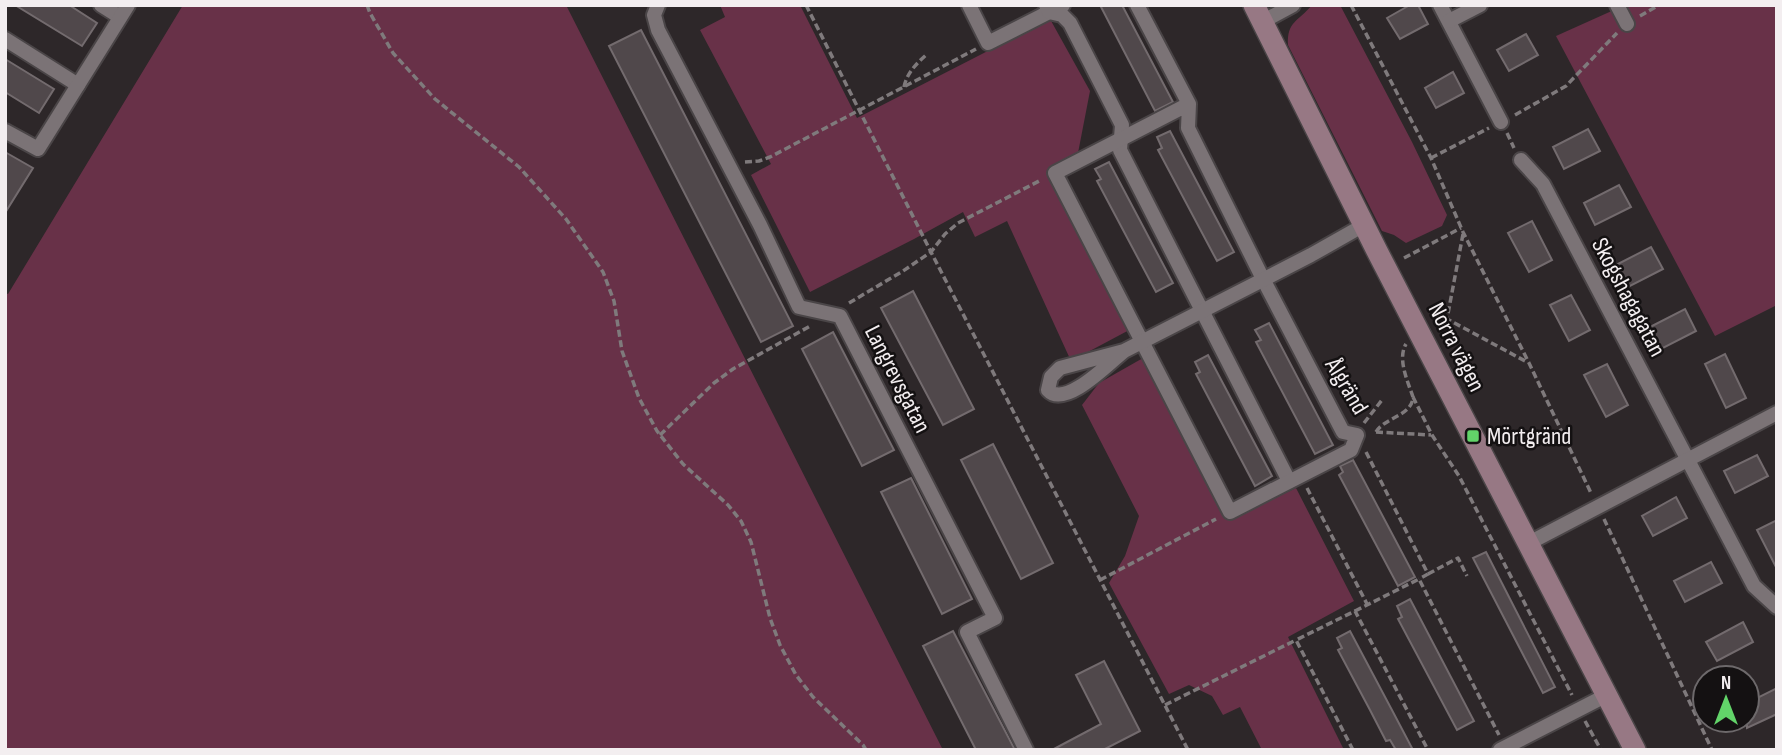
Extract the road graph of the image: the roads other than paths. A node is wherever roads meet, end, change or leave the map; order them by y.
1 (102, 5) edge
2 (659, 5) edge
3 (969, 5) edge
4 (1063, 5) edge
5 (1138, 5) edge
6 (1293, 5) edge
7 (1440, 5) edge
8 (1480, 5) edge
9 (1617, 5) edge
10 (1047, 9) edge
11 (124, 11) edge
12 (1258, 14) edge
13 (1448, 21) junction
14 (1627, 24) road end
15 (5, 39) edge
16 (78, 85) junction
17 (1189, 104) junction
18 (1501, 122) road end
19 (5, 131) edge
20 (1121, 139) junction
21 (1521, 160) road end
22 (1364, 225) junction
23 (1263, 279) junction
24 (1202, 310) junction
25 (1142, 341) junction
26 (1124, 351) junction
27 (1777, 413) edge
28 (1689, 460) junction
29 (1295, 479) junction
30 (1529, 543) junction
31 (1777, 607) edge
32 (1607, 695) junction
33 (1502, 748) edge
34 (1026, 750) edge
35 (1635, 750) edge

1 - 11 street
2 - 34 street, Langrevsgatan
3 - 10 street
4 - 10 street
5 - 17 street
6 - 12 street
7 - 13 street
8 - 13 street
9 - 14 street
10 - 20 street
11 - 16 street
12 - 22 street, Norra vägen
13 - 18 street
15 - 16 street
16 - 19 street
17 - 20 street
17 - 23 street, Ålgränd
20 - 24 street
20 - 25 street
21 - 28 street, Skogshagagatan
22 - 23 street
22 - 30 street, Norra vägen
23 - 24 street
23 - 29 street, Ålgränd
24 - 25 street
24 - 29 street
25 - 26 street
25 - 29 street, Ålgränd
26 - 26 street
27 - 28 street
28 - 30 street
28 - 31 street, Skogshagagatan
30 - 32 street, Norra vägen
32 - 33 street
32 - 35 street, Norra vägen

